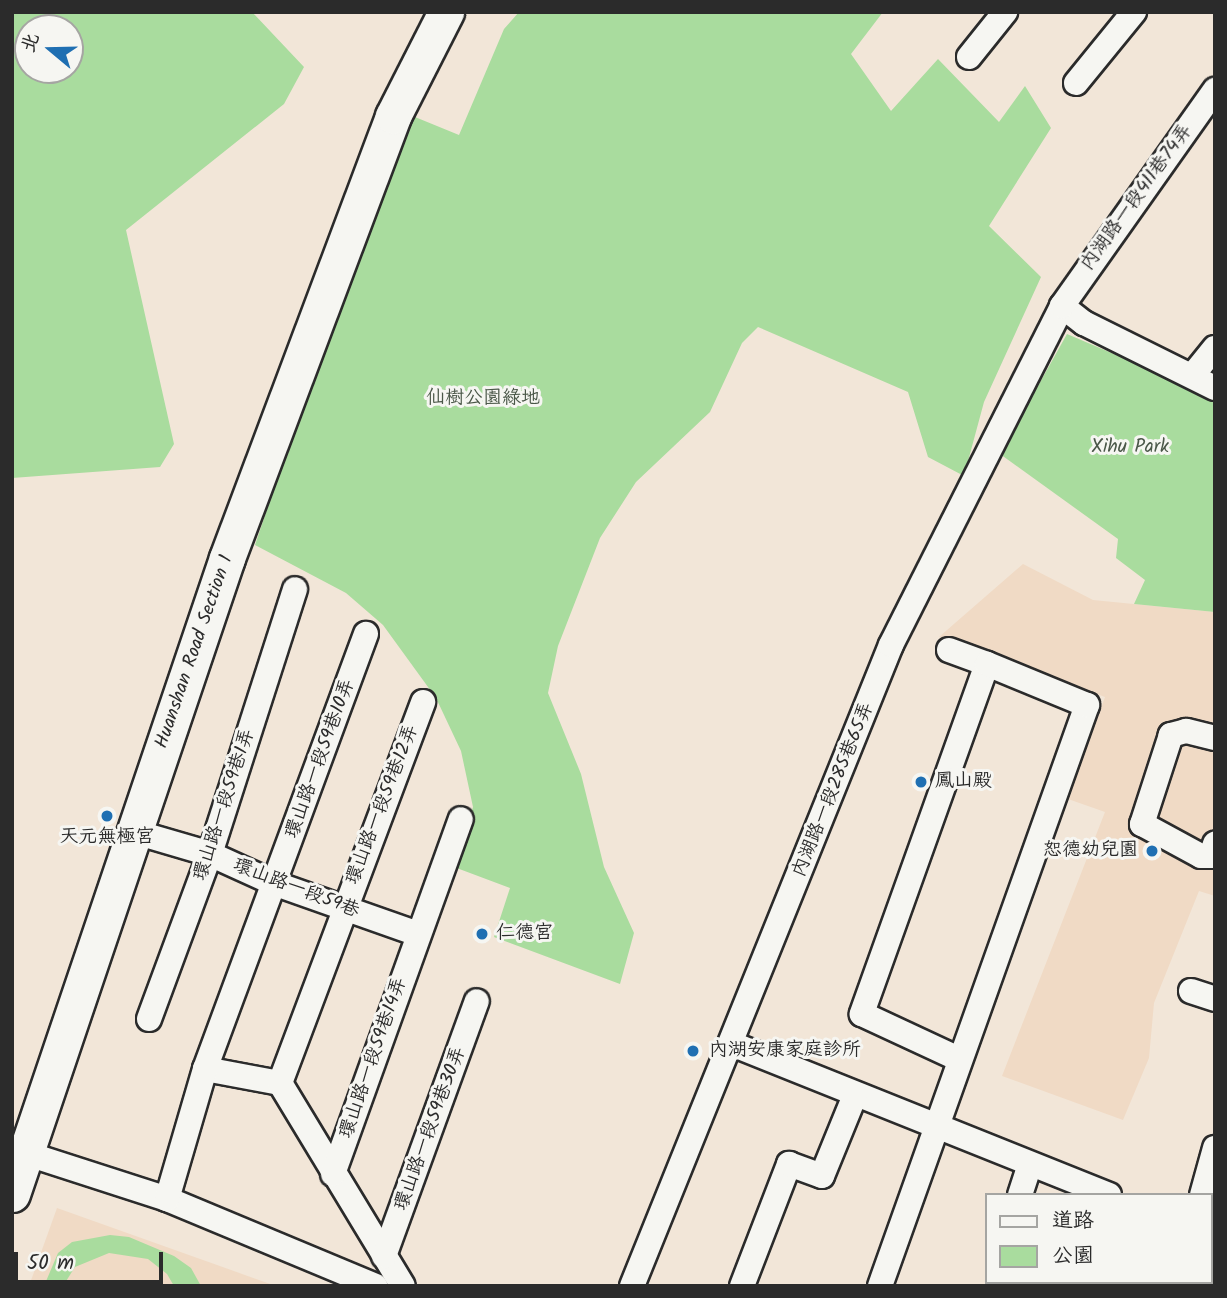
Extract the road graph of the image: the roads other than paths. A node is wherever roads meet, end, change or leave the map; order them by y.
1 (446, 12) edge
2 (1005, 12) edge
3 (1134, 12) edge
4 (969, 57) dead end
5 (1076, 83) dead end
6 (1215, 90) edge
7 (1062, 306) junction
8 (1215, 348) edge
9 (1192, 376) junction
10 (1215, 388) edge
11 (295, 589) dead end
12 (366, 634) dead end
13 (949, 650) dead end
14 (986, 664) junction
15 (423, 702) dead end
16 (1215, 738) edge
17 (461, 819) dead end
18 (135, 831) junction
19 (1215, 844) edge
20 (210, 854) junction
21 (276, 884) junction
22 (344, 909) junction
23 (418, 934) junction
24 (1191, 991) dead end
25 (1215, 999) edge
26 (477, 1001) dead end
27 (149, 1019) dead end
28 (732, 1044) junction
29 (959, 1059) junction
30 (205, 1069) junction
31 (280, 1083) junction
32 (855, 1095) junction
33 (936, 1128) junction
34 (1215, 1148) edge
35 (25, 1153) junction
36 (1030, 1165) junction
37 (333, 1174) junction
38 (1021, 1193) edge
39 (1098, 1193) edge
40 (1203, 1193) edge
41 (12, 1194) edge
42 (167, 1199) junction
43 (384, 1256) junction
44 (376, 1286) edge
45 (403, 1286) edge
46 (632, 1286) edge
47 (742, 1286) edge
48 (880, 1286) edge

1 - 18 street, Huanshan Road Section 1
2 - 4 street
3 - 5 street
6 - 7 street, 內湖路一段411巷74弄
7 - 9 street
7 - 28 street, 內湖路一段285巷65弄
8 - 9 street
9 - 10 street
11 - 20 street, 環山路一段59巷1弄
12 - 21 street, 環山路一段59巷10弄
13 - 14 street
14 - 29 street
14 - 29 street
15 - 22 street, 環山路一段59巷12弄
16 - 19 street
17 - 23 street, 環山路一段59巷14弄
18 - 20 street, 環山路一段59巷
18 - 35 street, Huanshan Road Section 1
20 - 21 street, 環山路一段59巷
20 - 27 street, 環山路一段59巷1弄
21 - 22 street, 環山路一段59巷
21 - 30 street, 環山路一段59巷10弄
22 - 23 street, 環山路一段59巷
22 - 31 street, 環山路一段59巷12弄
23 - 37 street, 環山路一段59巷14弄
24 - 25 street
26 - 43 street, 環山路一段59巷30弄
28 - 32 street
28 - 46 street, 內湖路一段285巷65弄
29 - 33 street
30 - 31 street
30 - 42 street, 環山路一段59巷10弄
31 - 37 street
32 - 33 street
32 - 47 street
33 - 36 street
33 - 48 street
34 - 40 street
35 - 41 street, Huanshan Road Section 1
35 - 42 street
36 - 38 street
36 - 39 street
37 - 43 street
42 - 44 street
43 - 45 street

